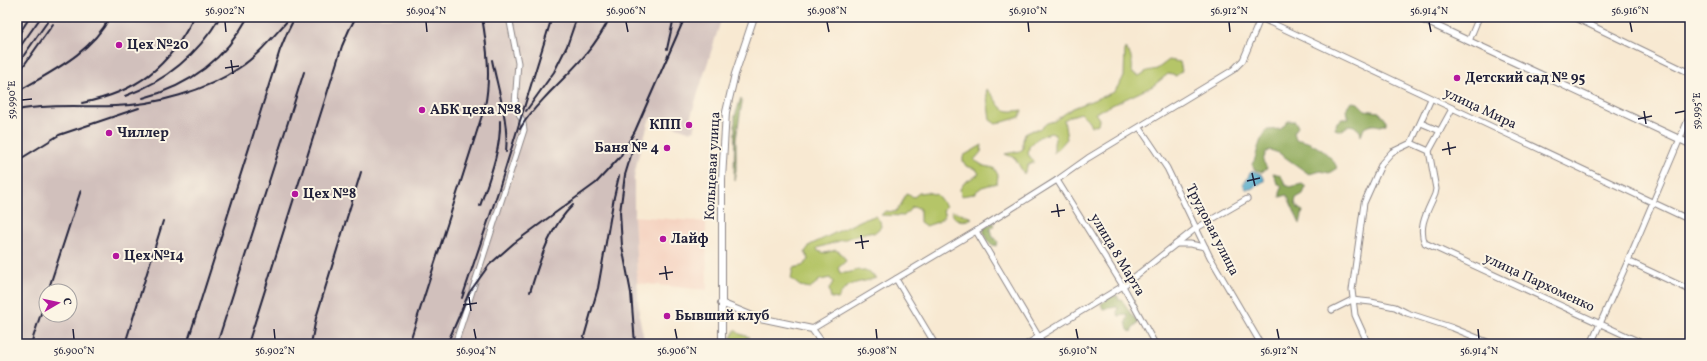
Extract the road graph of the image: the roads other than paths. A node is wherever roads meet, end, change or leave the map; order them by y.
1 (509, 17) edge
2 (754, 17) edge
3 (1417, 17) edge
4 (1479, 17) edge
5 (1574, 17) edge
6 (1261, 18) edge
7 (1468, 41) junction
8 (1690, 73) edge
9 (1431, 99) junction
10 (1452, 109) junction
11 (1690, 115) edge
12 (1421, 123) junction
13 (1140, 128) junction
14 (1440, 131) junction
15 (1679, 140) junction
16 (1412, 143) junction
17 (1690, 144) edge
18 (1429, 151) junction
19 (1057, 180) junction
20 (1247, 199) dead end
21 (1652, 203) junction
22 (1690, 220) edge
23 (1195, 229) junction
24 (976, 231) junction
25 (1175, 244) junction
26 (1205, 247) junction
27 (1628, 261) junction
28 (896, 279) junction
29 (1123, 286) junction
30 (1690, 290) edge
31 (1352, 300) junction
32 (721, 303) junction
33 (1332, 310) dead end
34 (1599, 324) junction
35 (812, 329) junction
36 (1038, 337) junction
37 (455, 344) edge
38 (722, 344) edge
39 (823, 344) edge
40 (935, 344) edge
41 (1027, 344) edge
42 (1043, 344) edge
43 (1155, 344) edge
44 (1260, 344) edge
45 (1368, 344) edge
46 (1492, 344) edge
47 (1591, 344) edge
48 (1644, 344) edge

1 - 37 street
2 - 32 street, Кольцевая улица
3 - 7 street
4 - 7 street
5 - 8 street
6 - 9 street, улица Мира
6 - 13 street
7 - 15 street
9 - 10 street, улица Мира
9 - 12 street
10 - 14 street
10 - 21 street, улица Мира
11 - 15 street
12 - 14 street
12 - 16 street
13 - 19 street
13 - 23 street, Трудовая улица
14 - 18 street
15 - 17 street
15 - 21 street
16 - 18 street
16 - 31 street
18 - 34 street, улица Пархоменко
19 - 24 street
19 - 29 street, улица 8 Марта
20 - 23 street
21 - 22 street, улица Мира
21 - 27 street
23 - 25 street
23 - 26 street, Трудовая улица
24 - 28 street
24 - 36 street
25 - 26 street
25 - 29 street
26 - 44 street, Трудовая улица
27 - 30 street
27 - 34 street
28 - 35 street
28 - 40 street
29 - 36 street
29 - 43 street, улица 8 Марта
31 - 33 street
31 - 45 street
31 - 46 street
32 - 35 street
32 - 38 street, Кольцевая улица
34 - 47 street
34 - 48 street, улица Пархоменко
35 - 39 street
36 - 41 street
36 - 42 street

